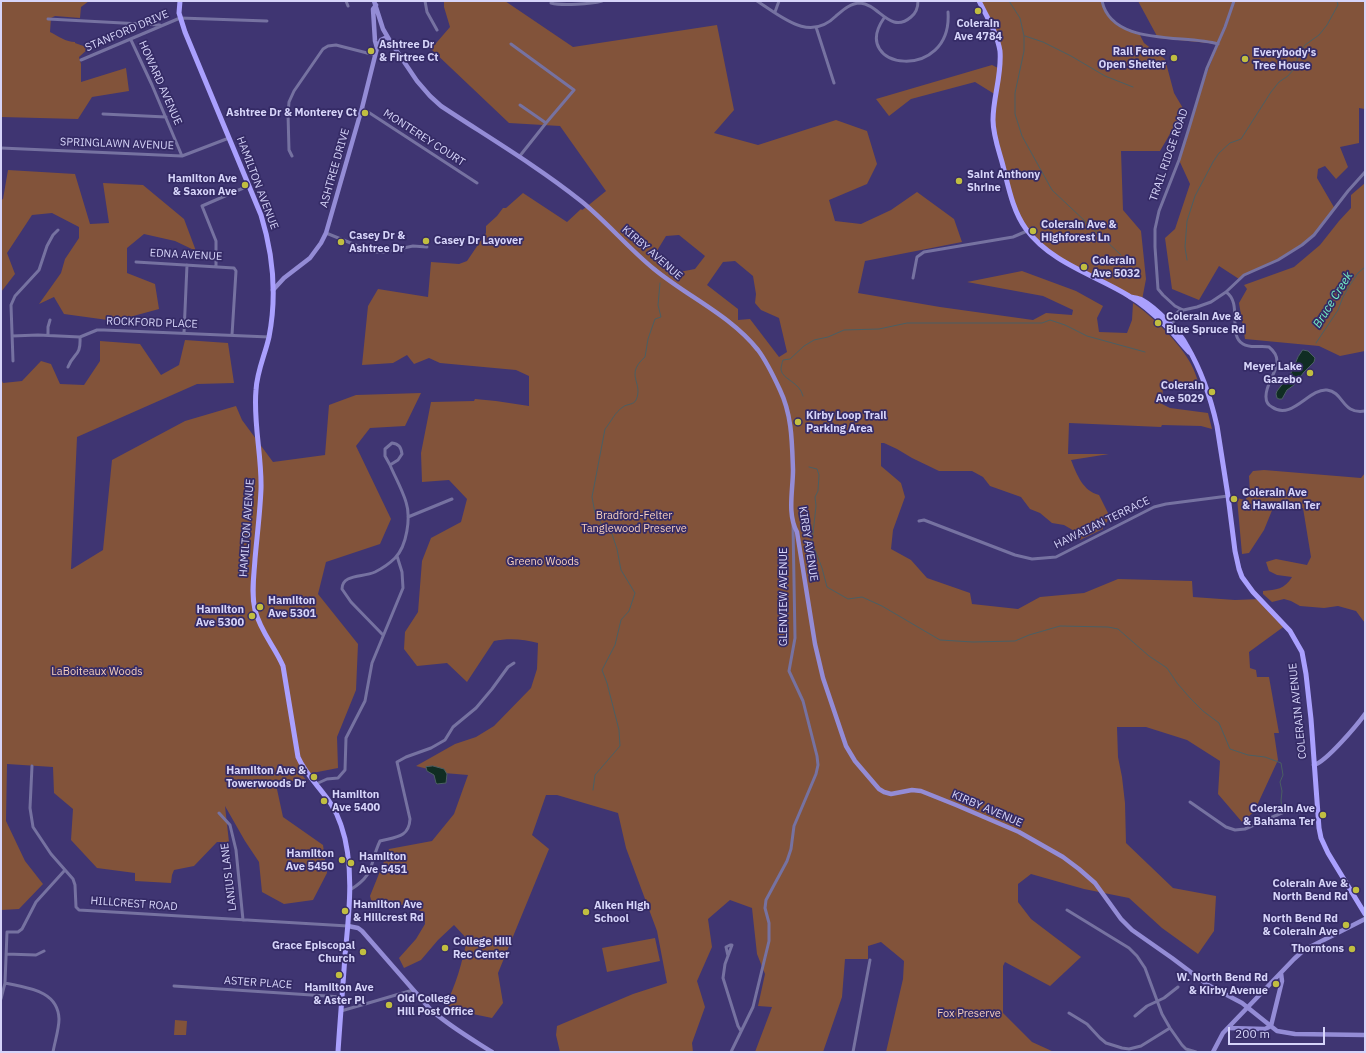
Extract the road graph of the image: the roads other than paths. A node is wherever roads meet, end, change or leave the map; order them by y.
1 (180, 1) edge
2 (346, 1) edge
3 (425, 1) edge
4 (602, 1) edge
5 (757, 1) edge
6 (779, 1) edge
7 (918, 1) edge
8 (979, 1) edge
9 (1102, 1) edge
10 (1234, 1) edge
11 (861, 2) edge
12 (375, 3) edge
13 (551, 3) dead end
14 (348, 6) dead end
15 (775, 12) junction
16 (948, 12) dead end
17 (180, 18) junction
18 (884, 18) junction
19 (48, 19) dead end
20 (268, 21) dead end
21 (161, 26) junction
22 (816, 27) junction
23 (437, 30) dead end
24 (388, 37) junction
25 (130, 40) junction
26 (511, 44) dead end
27 (1218, 44) junction
28 (377, 48) junction
29 (375, 55) junction
30 (81, 60) dead end
31 (834, 83) dead end
32 (520, 105) dead end
33 (362, 108) junction
34 (103, 114) dead end
35 (166, 117) junction
36 (546, 123) junction
37 (229, 138) junction
38 (1, 148) edge
39 (182, 156) junction
40 (292, 156) dead end
41 (520, 158) junction
42 (1365, 172) edge
43 (477, 183) dead end
44 (248, 186) junction
45 (58, 230) dead end
46 (1027, 231) junction
47 (326, 233) junction
48 (428, 247) dead end
49 (136, 262) dead end
50 (187, 265) junction
51 (216, 266) junction
52 (272, 277) junction
53 (284, 278) junction
54 (913, 278) dead end
55 (273, 290) junction
56 (1226, 292) junction
57 (1175, 306) junction
58 (1183, 310) junction
59 (1175, 315) junction
60 (50, 320) dead end
61 (1167, 324) junction
62 (184, 333) junction
63 (232, 335) junction
64 (12, 336) junction
65 (48, 336) junction
66 (80, 337) junction
67 (269, 337) junction
68 (13, 361) dead end
69 (68, 367) dead end
70 (1365, 411) edge
71 (390, 465) junction
72 (1228, 496) junction
73 (452, 499) dead end
74 (408, 517) junction
75 (919, 521) dead end
76 (793, 525) junction
77 (397, 556) junction
78 (383, 635) junction
79 (514, 663) dead end
80 (1365, 714) edge
81 (1314, 765) junction
82 (32, 766) dead end
83 (316, 784) junction
84 (1190, 802) dead end
85 (1317, 810) junction
86 (219, 813) dead end
87 (64, 870) junction
88 (350, 890) junction
89 (1362, 906) edge
90 (1067, 910) dead end
91 (1365, 914) edge
92 (1365, 919) edge
93 (243, 920) junction
94 (348, 926) junction
95 (44, 951) dead end
96 (6, 954) junction
97 (728, 956) dead end
98 (870, 960) dead end
99 (1281, 973) junction
100 (5, 983) junction
101 (174, 986) dead end
102 (1178, 988) dead end
103 (413, 990) junction
104 (342, 997) junction
105 (1, 999) edge
106 (1157, 1001) junction
107 (341, 1011) junction
108 (1069, 1013) dead end
109 (1135, 1016) dead end
110 (1271, 1026) junction
111 (1170, 1028) junction
112 (1229, 1028) junction
113 (741, 1031) junction
114 (1365, 1035) edge
115 (53, 1052) edge
116 (338, 1052) edge
117 (492, 1052) edge
118 (731, 1052) edge
119 (853, 1052) edge
120 (1196, 1052) edge
121 (1213, 1052) edge

1 - 17 main road, HAMILTON AVENUE
2 - 14 street
3 - 23 street
4 - 13 street
5 - 15 street
6 - 15 street
7 - 18 street
8 - 46 main road, COLERAIN AVENUE
9 - 27 street
10 - 27 street, TRAIL RIDGE ROAD
11 - 18 street
11 - 22 street
12 - 24 street, KIRBY AVENUE
12 - 28 street
15 - 22 street
16 - 18 street
17 - 20 street
17 - 21 street, STANFORD DRIVE
17 - 37 main road, HAMILTON AVENUE
19 - 21 street
21 - 25 street, STANFORD DRIVE
22 - 31 street
24 - 28 street, ASHTREE DRIVE
24 - 41 street, KIRBY AVENUE
25 - 30 street, STANFORD DRIVE
25 - 35 street, HOWARD AVENUE
26 - 36 street
27 - 57 street, TRAIL RIDGE ROAD
28 - 29 street, ASHTREE DRIVE
29 - 33 street, ASHTREE DRIVE
29 - 40 street
32 - 36 street
33 - 43 street, MONTEREY COURT
33 - 47 street, ASHTREE DRIVE
34 - 35 street
35 - 39 street, HOWARD AVENUE
36 - 41 street
37 - 39 street, SPRINGLAWN AVENUE
37 - 44 main road, HAMILTON AVENUE
38 - 39 street, SPRINGLAWN AVENUE
41 - 76 street, KIRBY AVENUE
42 - 56 street
44 - 51 street
44 - 52 main road, HAMILTON AVENUE
45 - 64 street
46 - 54 street
46 - 61 main road, COLERAIN AVENUE
47 - 48 street
47 - 53 street, ASHTREE DRIVE
49 - 50 street, EDNA AVENUE
50 - 51 street, EDNA AVENUE
50 - 62 street
51 - 63 street, EDNA AVENUE
52 - 53 street
52 - 55 main road, HAMILTON AVENUE
53 - 55 street, ASHTREE DRIVE
55 - 67 main road, HAMILTON AVENUE
56 - 58 street
56 - 70 street
57 - 58 street, TRAIL RIDGE ROAD
57 - 59 street
58 - 59 street
58 - 61 street
59 - 61 street
60 - 65 street
61 - 72 main road, COLERAIN AVENUE
62 - 63 street, ROCKFORD PLACE
62 - 66 street, ROCKFORD PLACE
63 - 67 street, ROCKFORD PLACE
64 - 65 street, ROCKFORD PLACE
64 - 68 street
65 - 66 street, ROCKFORD PLACE
66 - 69 street
67 - 83 main road, HAMILTON AVENUE
71 - 71 street
71 - 74 street
72 - 75 street, HAWAIIAN TERRACE
72 - 81 main road, COLERAIN AVENUE
73 - 74 street
74 - 77 street
76 - 110 street, KIRBY AVENUE
76 - 113 street, GLENVIEW AVENUE
77 - 78 street
77 - 78 street
78 - 83 street
79 - 88 street
80 - 81 street
81 - 85 main road, COLERAIN AVENUE
82 - 87 street, HILLCREST ROAD
83 - 88 main road, HAMILTON AVENUE
84 - 85 street
85 - 89 main road, COLERAIN AVENUE
86 - 93 street, LANIUS LANE
87 - 93 street, HILLCREST ROAD
87 - 96 street
88 - 94 main road, HAMILTON AVENUE
89 - 91 main road, COLERAIN AVENUE
90 - 106 street
92 - 99 street
93 - 94 street, HILLCREST ROAD
94 - 103 street
94 - 104 main road, HAMILTON AVENUE
95 - 96 street
96 - 100 street
97 - 113 street
98 - 119 street
99 - 110 street
99 - 112 street
100 - 105 street
100 - 115 street
101 - 104 street, ASTER PLACE
102 - 106 street
103 - 107 street
103 - 117 street
104 - 107 main road, HAMILTON AVENUE
106 - 109 street
106 - 111 street
107 - 116 main road, HAMILTON AVENUE
108 - 111 street
110 - 112 street
110 - 114 street, KIRBY AVENUE
111 - 120 street
112 - 121 street
113 - 118 street, GLENVIEW AVENUE

